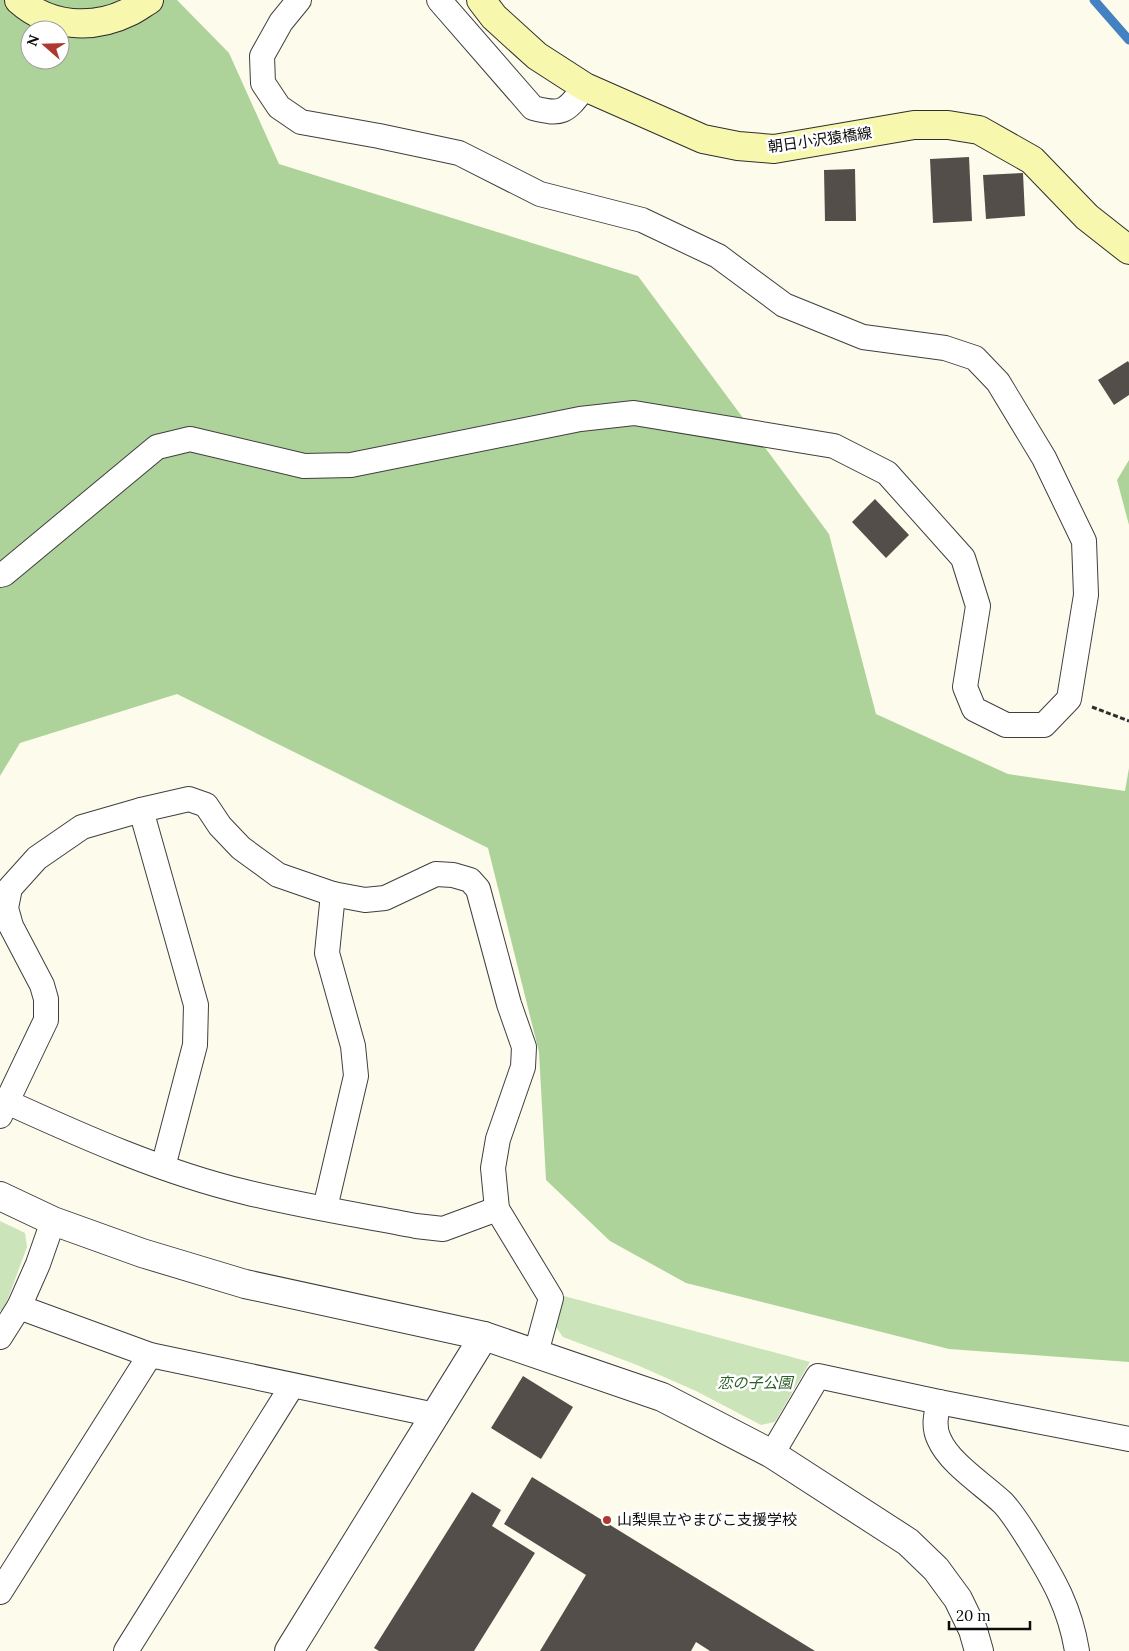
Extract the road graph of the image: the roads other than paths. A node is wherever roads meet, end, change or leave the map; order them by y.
1 (19, 0) edge
2 (149, 0) edge
3 (299, 0) edge
4 (439, 0) edge
5 (481, 0) edge
6 (585, 87) junction
7 (1129, 250) edge
8 (0, 575) edge
9 (141, 810) junction
10 (334, 894) junction
11 (3, 1109) edge
12 (163, 1167) junction
13 (0, 1196) edge
14 (325, 1208) junction
15 (497, 1209) junction
16 (53, 1221) junction
17 (19, 1307) junction
18 (484, 1336) junction
19 (0, 1337) edge
20 (536, 1353) junction
21 (150, 1356) junction
22 (292, 1386) junction
23 (939, 1402) junction
24 (435, 1415) junction
25 (1129, 1439) edge
26 (772, 1454) junction
27 (0, 1592) edge
28 (126, 1651) edge
29 (288, 1651) edge
30 (979, 1651) edge
31 (1077, 1651) edge

1 - 2 main road
3 - 8 street
4 - 6 street
5 - 6 main road, 朝日小沢猿橋線
6 - 7 main road, 朝日小沢猿橋線
9 - 10 street
9 - 11 street
9 - 12 street
10 - 14 street
10 - 15 street
11 - 12 street
12 - 14 street
13 - 16 street
14 - 15 street
15 - 20 street
16 - 17 street
16 - 18 street
17 - 19 street
17 - 21 street
18 - 20 street
18 - 24 street
20 - 26 street
21 - 22 street
21 - 27 street
22 - 24 street
22 - 28 street
23 - 25 street
23 - 26 street
23 - 31 street
24 - 29 street
26 - 30 street

